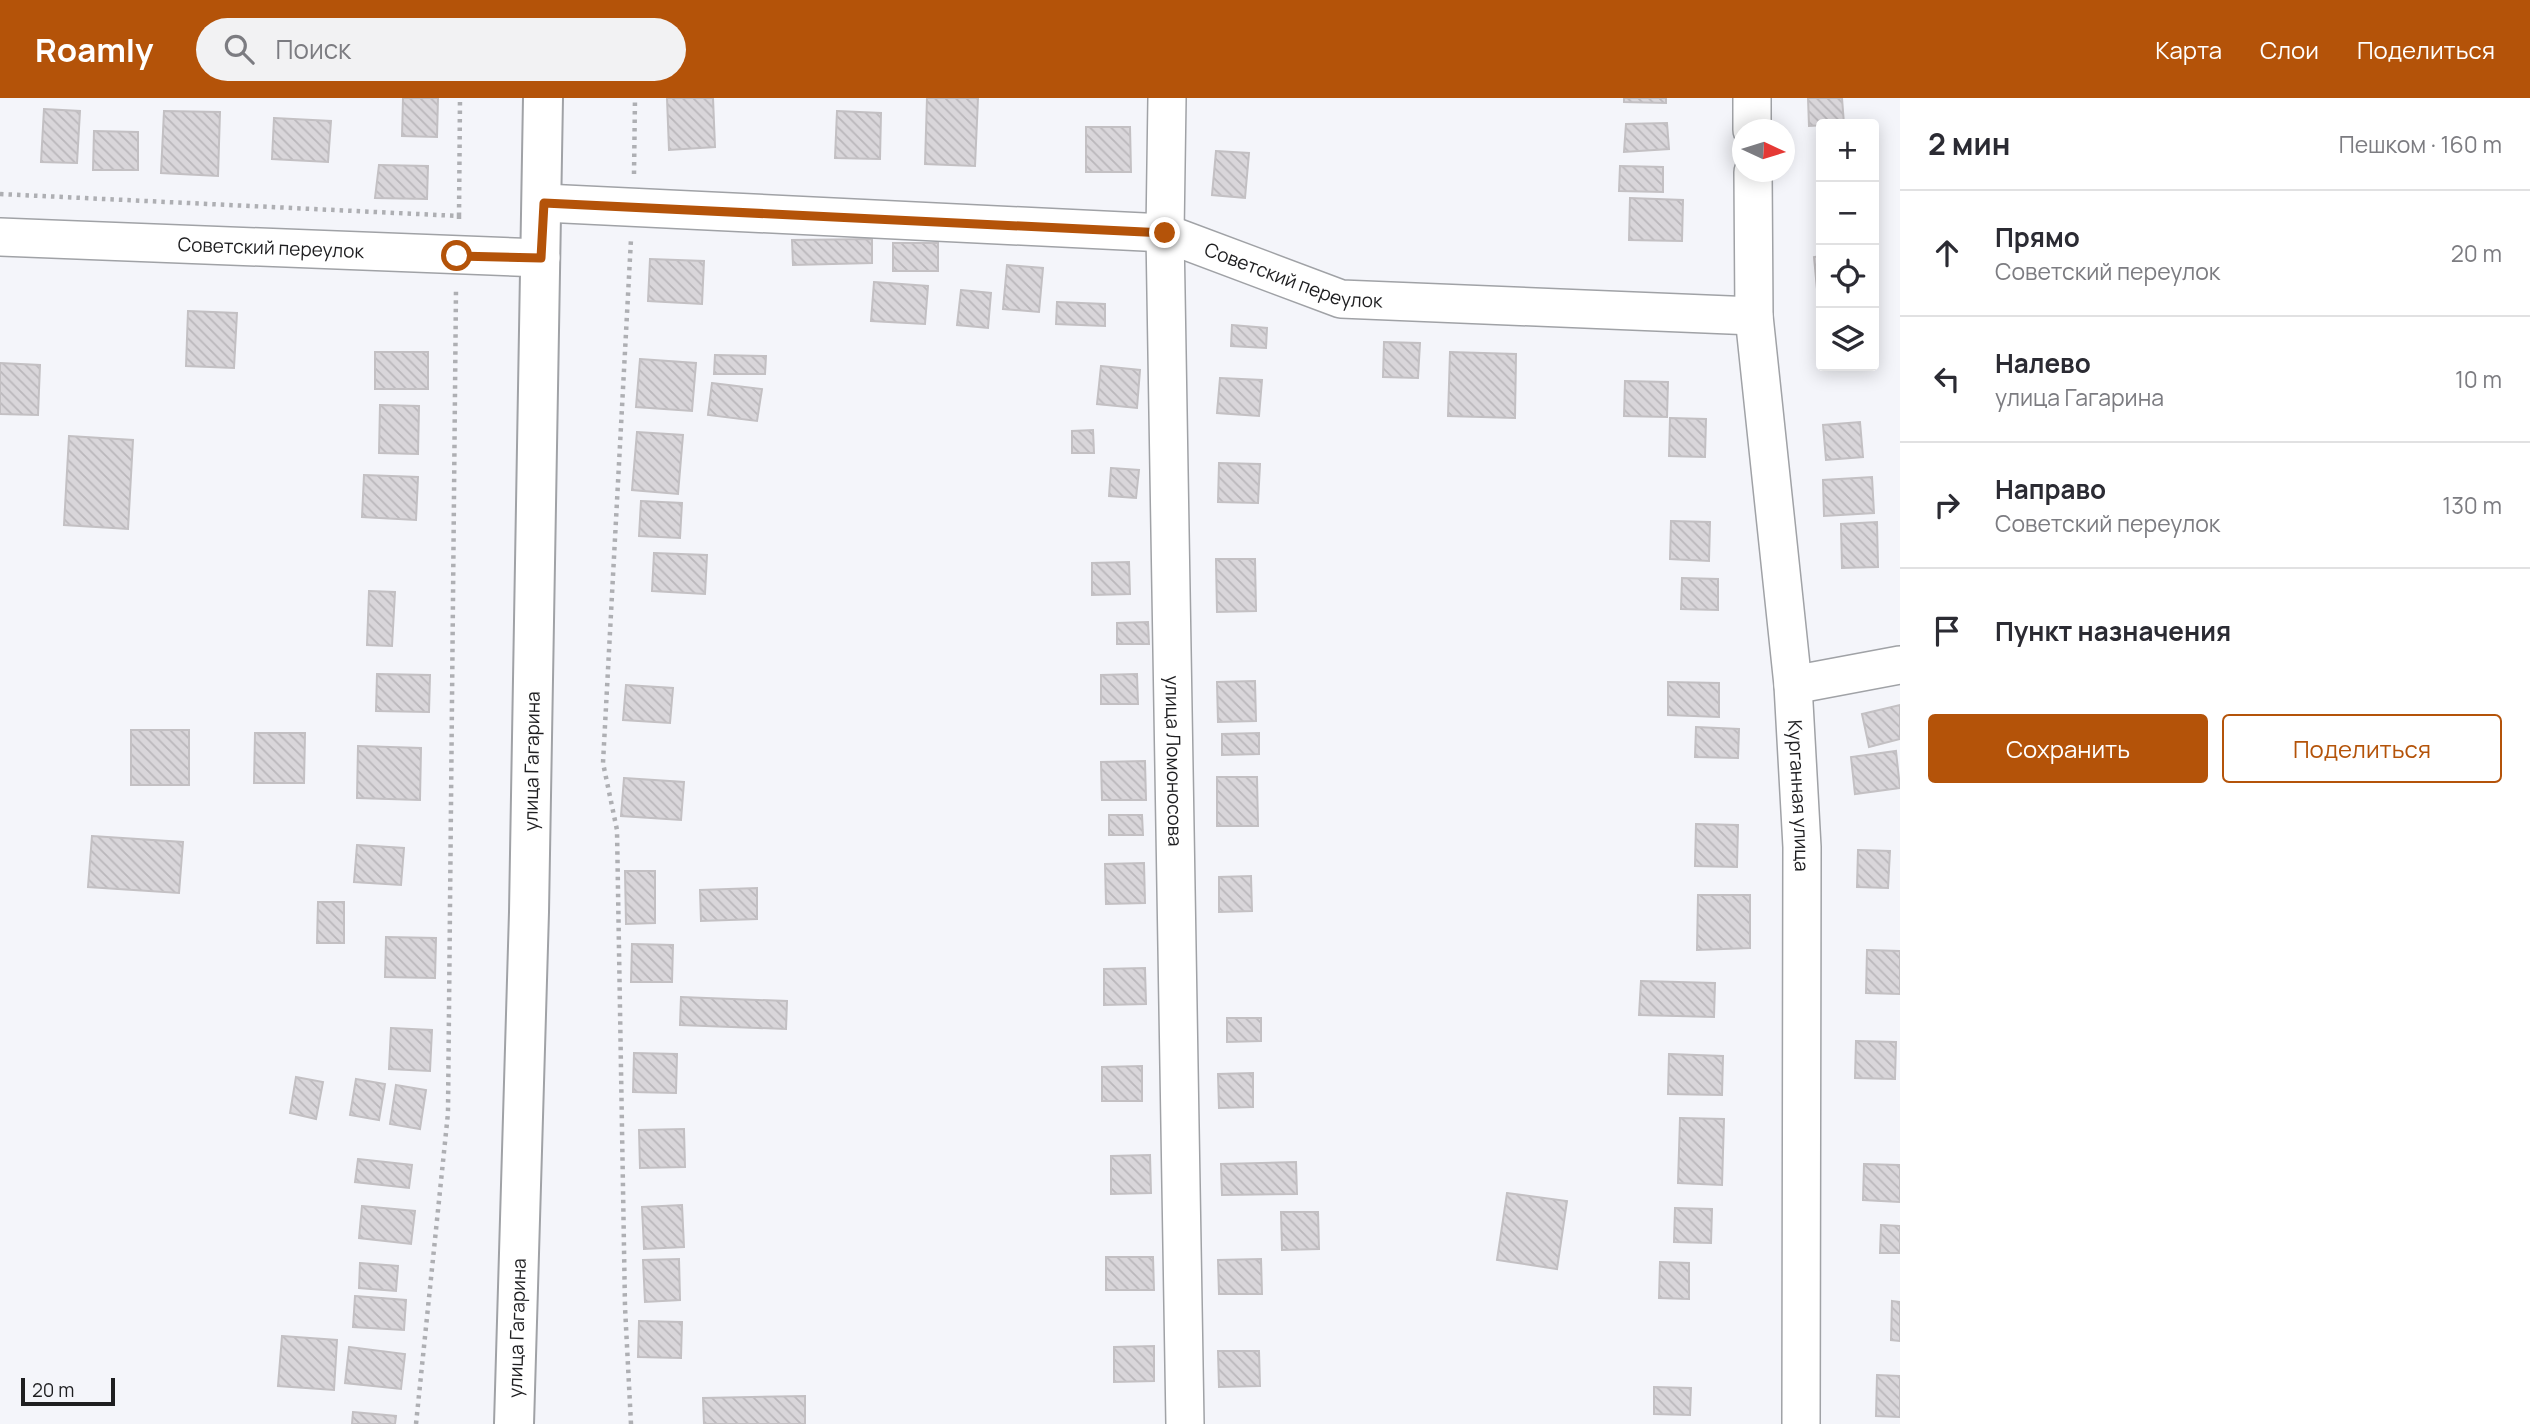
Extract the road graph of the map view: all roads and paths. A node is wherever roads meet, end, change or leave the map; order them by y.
1 (460, 98) edge
2 (543, 98) edge
3 (635, 98) edge
4 (1167, 98) edge
5 (1752, 98) edge
6 (1752, 119) edge
7 (1753, 182) edge
8 (0, 194) edge
9 (544, 203) junction
10 (633, 207) junction
11 (459, 216) junction
12 (1165, 233) junction
13 (0, 237) edge
14 (457, 256) junction
15 (541, 258) junction
16 (1754, 316) junction
17 (1900, 665) edge
18 (1793, 685) junction
19 (416, 1424) edge
20 (514, 1424) edge
21 (631, 1424) edge
22 (1185, 1424) edge
23 (1801, 1424) edge

1 - 11 path
2 - 9 main road, улица Гагарина
3 - 10 path
4 - 12 street, улица Ломоносова
5 - 6 street
7 - 16 street, Курганная улица
8 - 11 path
9 - 10 street, Советский переулок
9 - 15 main road, улица Гагарина
10 - 12 street, Советский переулок
10 - 21 path
11 - 14 path
12 - 16 street, Советский переулок
12 - 22 street, улица Ломоносова
13 - 14 street, Советский переулок
14 - 15 street, Советский переулок
14 - 19 path
15 - 20 main road, улица Гагарина
16 - 18 street, Курганная улица
17 - 18 street
18 - 23 street, Курганная улица

